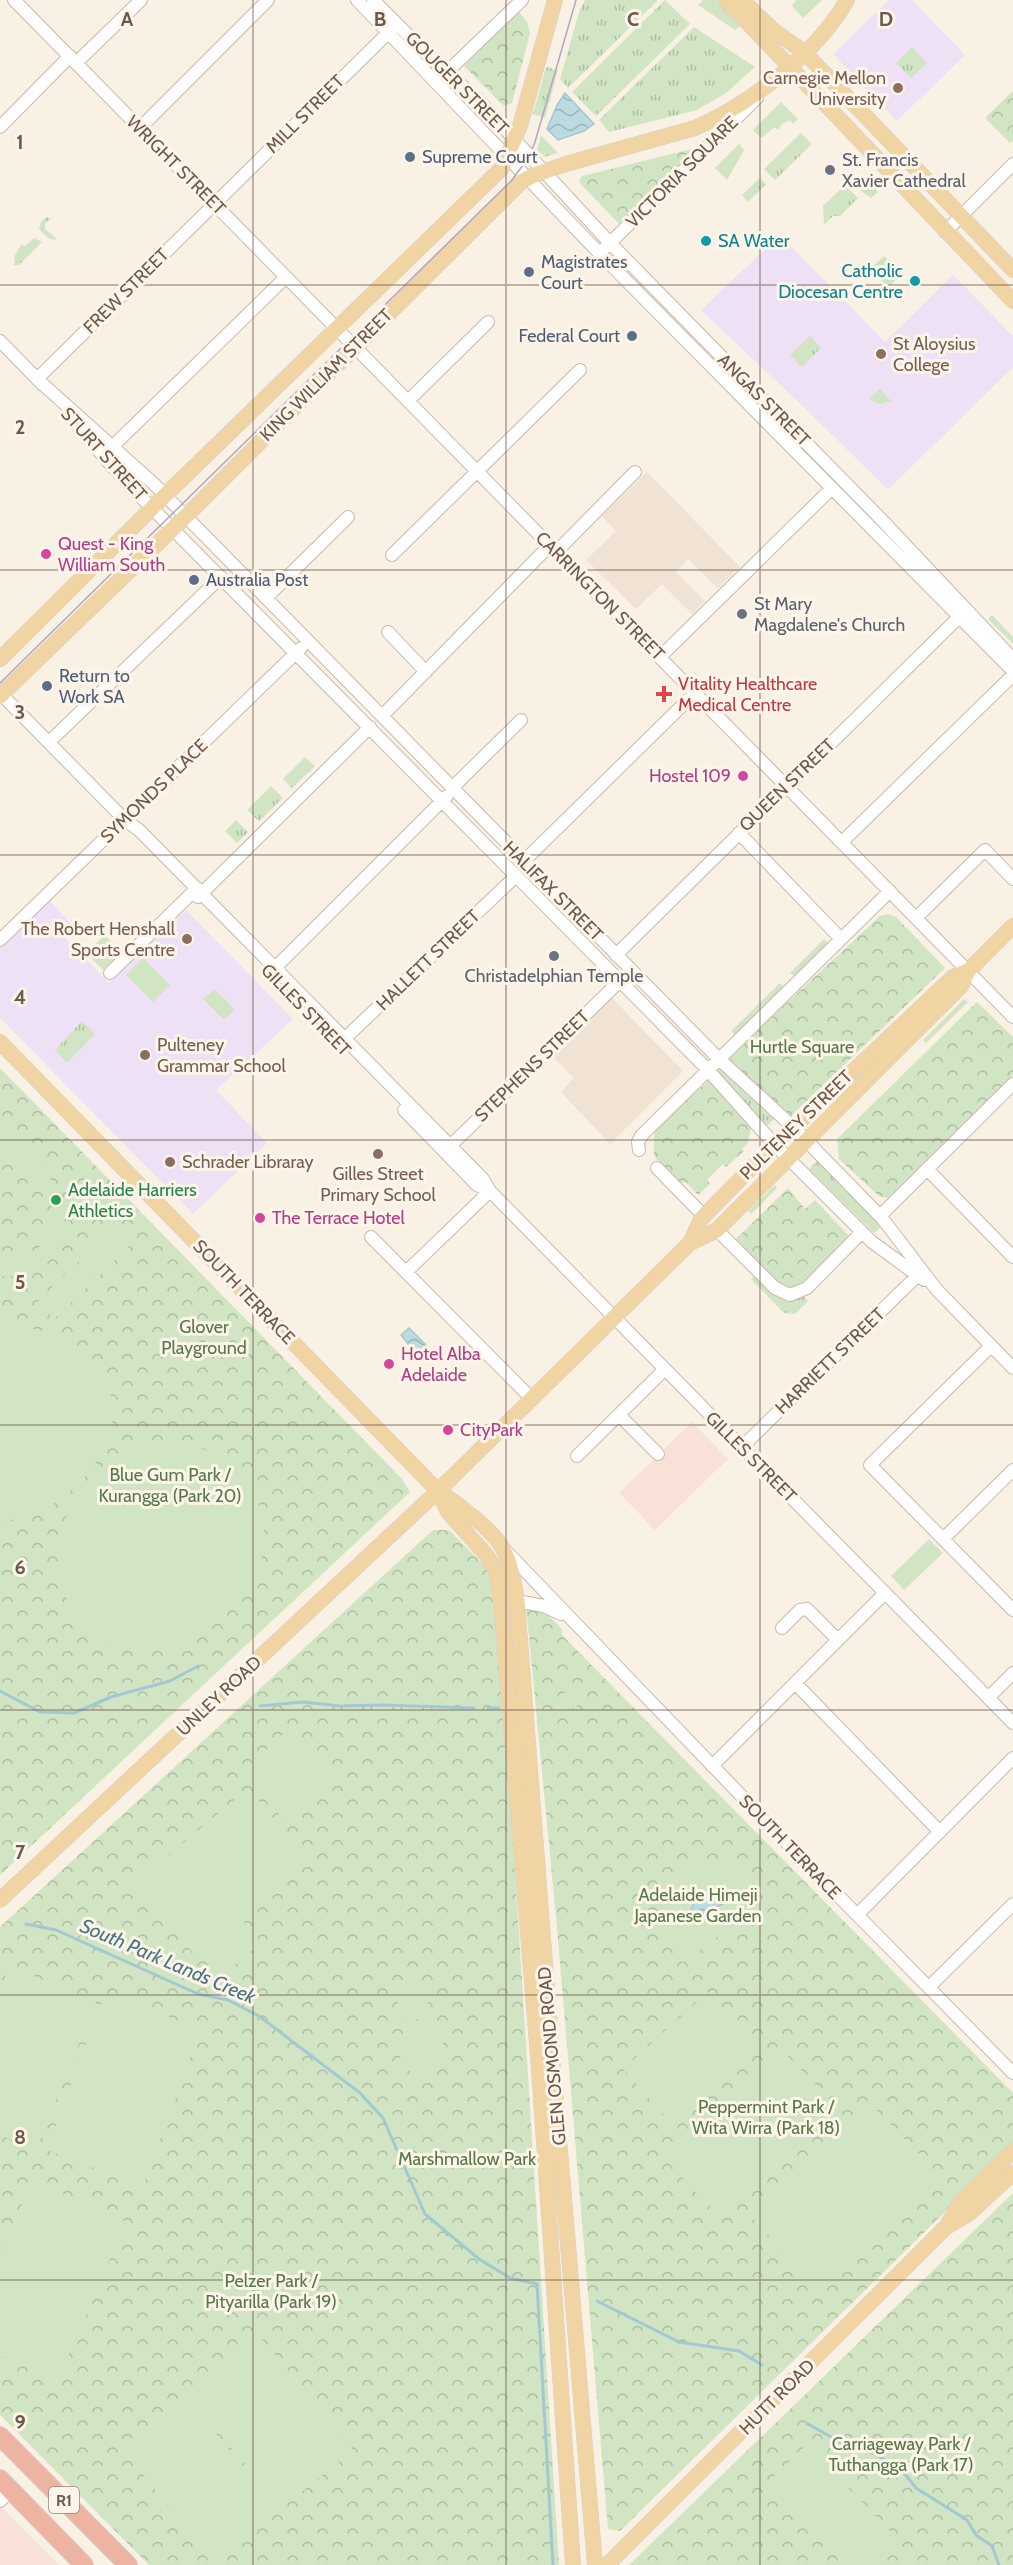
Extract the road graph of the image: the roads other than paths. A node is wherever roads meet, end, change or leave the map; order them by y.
1 (14, 0) edge
2 (141, 0) edge
3 (268, 0) edge
4 (357, 0) edge
5 (373, 0) edge
6 (522, 0) edge
7 (555, 0) edge
8 (726, 0) edge
9 (742, 0) edge
10 (847, 0) edge
11 (855, 0) edge
12 (834, 21) junction
13 (393, 28) junction
14 (804, 52) junction
15 (73, 60) junction
16 (790, 66) junction
17 (447, 72) junction
18 (458, 104) junction
19 (0, 127) edge
20 (140, 128) junction
21 (695, 128) joint
22 (514, 141) junction
23 (508, 156) junction
24 (1013, 164) edge
25 (535, 175) junction
26 (214, 203) junction
27 (961, 217) junction
28 (945, 232) junction
29 (610, 243) junction
30 (599, 253) junction
31 (1013, 270) edge
32 (286, 277) junction
33 (1013, 302) edge
34 (488, 322) dead end
35 (338, 329) junction
36 (0, 341) edge
37 (355, 347) junction
38 (580, 370) dead end
39 (37, 379) junction
40 (408, 401) junction
41 (114, 445) junction
42 (478, 472) junction
43 (635, 472) dead end
44 (832, 488) junction
45 (165, 495) junction
46 (152, 508) junction
47 (186, 516) junction
48 (348, 517) dead end
49 (173, 528) junction
50 (553, 549) junction
51 (392, 555) dead end
52 (221, 577) junction
53 (266, 598) junction
54 (959, 617) junction
55 (388, 632) dead end
56 (308, 641) junction
57 (296, 653) junction
58 (660, 657) junction
59 (0, 659) edge
60 (1013, 659) edge
61 (426, 672) junction
62 (1013, 673) edge
63 (695, 693) junction
64 (0, 694) edge
65 (382, 716) junction
66 (520, 720) dead end
67 (370, 728) junction
68 (49, 742) junction
69 (787, 786) junction
70 (453, 789) junction
71 (442, 801) junction
72 (126, 821) junction
73 (739, 832) junction
74 (842, 842) junction
75 (524, 861) junction
76 (516, 876) junction
77 (1013, 879) edge
78 (890, 891) junction
79 (197, 893) junction
80 (916, 918) junction
81 (1013, 926) edge
82 (841, 939) junction
83 (0, 940) edge
84 (616, 955) junction
85 (631, 970) junction
86 (273, 971) junction
87 (968, 971) junction
88 (110, 973) dead end
89 (620, 981) junction
90 (1013, 1017) edge
91 (342, 1041) junction
92 (0, 1042) edge
93 (719, 1059) junction
94 (708, 1070) junction
95 (1013, 1084) edge
96 (793, 1127) junction
97 (807, 1141) junction
98 (775, 1145) junction
99 (448, 1149) junction
100 (639, 1150) dead end
101 (789, 1159) junction
102 (657, 1168) dead end
103 (927, 1169) junction
104 (490, 1191) junction
105 (704, 1216) junction
106 (880, 1216) junction
107 (717, 1230) junction
108 (862, 1232) junction
109 (371, 1237) dead end
110 (690, 1243) junction
111 (1013, 1257) edge
112 (406, 1272) junction
113 (918, 1275) junction
114 (937, 1290) junction
115 (615, 1318) junction
116 (991, 1346) junction
117 (1013, 1368) edge
118 (665, 1369) junction
119 (532, 1399) junction
120 (619, 1415) junction
121 (742, 1448) junction
122 (658, 1454) dead end
123 (577, 1456) dead end
124 (1013, 1470) edge
125 (438, 1491) junction
126 (943, 1539) junction
127 (503, 1548) junction
128 (885, 1593) junction
129 (509, 1601) junction
130 (1013, 1610) edge
131 (570, 1619) junction
132 (783, 1628) dead end
133 (838, 1640) junction
134 (1013, 1673) edge
135 (795, 1683) junction
136 (988, 1698) junction
137 (1013, 1723) edge
138 (520, 1738) junction
139 (1013, 1758) edge
140 (712, 1766) junction
141 (940, 1832) junction
142 (0, 1900) edge
143 (1013, 1905) edge
144 (857, 1915) junction
145 (929, 1987) junction
146 (1013, 2073) edge
147 (1013, 2151) edge
148 (1013, 2173) edge
149 (565, 2218) junction
150 (549, 2219) junction
151 (945, 2228) junction
152 (0, 2436) edge
153 (4, 2490) edge
154 (99, 2535) junction
155 (81, 2562) edge
156 (128, 2565) edge
157 (573, 2565) edge
158 (595, 2565) edge
159 (607, 2565) edge

1 - 15 street, WRIGHT STREET
2 - 15 street
3 - 20 street
4 - 13 street, GOUGER STREET
5 - 13 street, GOUGER STREET
6 - 17 street
7 - 22 main road
8 - 16 main road
9 - 14 main road
10 - 12 main road, VICTORIA SQUARE
11 - 12 street, VICTORIA SQUARE
12 - 14 main road, VICTORIA SQUARE
13 - 17 street, GOUGER STREET
13 - 18 street, GOUGER STREET
13 - 26 street, MILL STREET
14 - 16 main road, VICTORIA SQUARE
14 - 27 main road
15 - 19 street
15 - 20 street, WRIGHT STREET
16 - 21 main road, VICTORIA SQUARE
16 - 28 main road
16 - 29 street, VICTORIA SQUARE
17 - 18 street
17 - 22 street, GOUGER STREET
18 - 23 street, GOUGER STREET
20 - 26 street, WRIGHT STREET
21 - 25 main road, KING WILLIAM STREET
22 - 23 main road
22 - 25 street, ANGAS STREET
23 - 25 street, GOUGER STREET
23 - 35 main road, KING WILLIAM STREET
24 - 27 street
25 - 29 street, ANGAS STREET
25 - 30 street, ANGAS STREET
25 - 37 main road, KING WILLIAM STREET
26 - 32 street, WRIGHT STREET
26 - 39 street, FREW STREET
27 - 28 street
27 - 31 main road
28 - 33 main road
29 - 30 street, VICTORIA SQUARE
29 - 60 street, ANGAS STREET
30 - 44 street, ANGAS STREET
32 - 35 street, WRIGHT STREET
32 - 41 street
34 - 40 street
35 - 37 street, CARRINGTON STREET
35 - 45 main road, KING WILLIAM STREET
36 - 39 street, STURT STREET
37 - 40 street, CARRINGTON STREET
37 - 47 main road, KING WILLIAM STREET
38 - 42 street
39 - 41 street, STURT STREET
39 - 46 street, STURT STREET
40 - 42 street, CARRINGTON STREET
41 - 45 street, STURT STREET
42 - 50 street, CARRINGTON STREET
42 - 51 street
43 - 50 street
44 - 54 street, ANGAS STREET
44 - 58 street
45 - 46 main road, KING WILLIAM STREET
45 - 47 street, HALIFAX STREET
46 - 49 street, STURT STREET
46 - 59 main road, KING WILLIAM STREET
47 - 49 main road, KING WILLIAM STREET
47 - 53 street, HALIFAX STREET
48 - 53 street
49 - 52 street, HALIFAX STREET
49 - 64 main road, KING WILLIAM STREET
50 - 58 street, CARRINGTON STREET
50 - 61 street
52 - 57 street, HALIFAX STREET
52 - 68 street
53 - 56 street, HALIFAX STREET
54 - 62 street, ANGAS STREET
54 - 69 street, QUEEN STREET
55 - 61 street
56 - 57 street, SYMONDS PLACE
56 - 65 street, HALIFAX STREET
57 - 67 street, HALIFAX STREET
57 - 72 street, SYMONDS PLACE
58 - 63 street, CARRINGTON STREET
61 - 65 street
62 - 74 street
63 - 69 street, CARRINGTON STREET
63 - 75 street
64 - 68 street, GILLES STREET
65 - 70 street, HALIFAX STREET
66 - 70 street
67 - 71 street, HALIFAX STREET
67 - 79 street
68 - 72 street, GILLES STREET
69 - 73 street, QUEEN STREET
69 - 74 street, CARRINGTON STREET
70 - 71 street
70 - 75 street, HALIFAX STREET
71 - 76 street, HALIFAX STREET
71 - 86 street
72 - 79 street, GILLES STREET
72 - 83 street, SYMONDS PLACE
73 - 82 street
73 - 84 street, QUEEN STREET
74 - 78 street, CARRINGTON STREET
75 - 84 street, HALIFAX STREET
76 - 89 street, HALIFAX STREET
76 - 91 street, HALLETT STREET
77 - 80 street
78 - 80 street, CARRINGTON STREET
78 - 82 street
79 - 86 street, GILLES STREET
79 - 88 street
80 - 87 street, CARRINGTON STREET
81 - 87 main road, PULTENEY STREET
82 - 93 street
84 - 85 street, HALIFAX STREET
85 - 89 street, STEPHENS STREET
85 - 93 street, HALIFAX STREET
86 - 91 street, GILLES STREET
87 - 90 street, CARRINGTON STREET
87 - 96 main road, PULTENEY STREET
87 - 97 main road, PULTENEY STREET
89 - 94 street, HALIFAX STREET
89 - 99 street, STEPHENS STREET
91 - 99 street, GILLES STREET
92 - 125 main road, SOUTH TERRACE
93 - 94 street
93 - 96 street, HALIFAX STREET
94 - 98 street, HALIFAX STREET
94 - 100 street
95 - 103 street
96 - 97 street, HALIFAX STREET
96 - 98 main road, PULTENEY STREET
97 - 101 main road, PULTENEY STREET
97 - 106 street, HALIFAX STREET
98 - 101 street, HALIFAX STREET
98 - 105 main road, PULTENEY STREET
99 - 104 street, GILLES STREET
101 - 107 main road, PULTENEY STREET
101 - 108 street, HALIFAX STREET
102 - 105 street
103 - 106 street
103 - 111 street
104 - 112 street
104 - 115 street, GILLES STREET
105 - 110 main road, PULTENEY STREET
106 - 114 street, HALIFAX STREET
107 - 108 street
107 - 110 main road, PULTENEY STREET
108 - 113 street, HALIFAX STREET
109 - 112 street
110 - 115 main road, PULTENEY STREET
112 - 119 street
113 - 114 street, HALIFAX STREET
113 - 121 street, HARRIETT STREET
114 - 116 street, HALIFAX STREET
115 - 118 street, GILLES STREET
115 - 119 main road, PULTENEY STREET
116 - 117 street, HALIFAX STREET
116 - 126 street
118 - 120 street
118 - 121 street, GILLES STREET
119 - 125 main road, PULTENEY STREET
120 - 122 street
120 - 123 street
121 - 128 street, GILLES STREET
124 - 126 street
125 - 127 main road, SOUTH TERRACE
125 - 129 main road, SOUTH TERRACE
125 - 142 main road, UNLEY ROAD
126 - 130 street
127 - 129 main road, GLEN OSMOND ROAD
127 - 131 street, SOUTH TERRACE
128 - 133 street
128 - 136 street, GILLES STREET
129 - 131 street, SOUTH TERRACE
129 - 138 main road, GLEN OSMOND ROAD
131 - 140 street, SOUTH TERRACE
132 - 133 street
133 - 135 street
134 - 136 street
135 - 140 street
135 - 141 street
136 - 137 street, GILLES STREET
138 - 149 main road, GLEN OSMOND ROAD
138 - 150 main road, GLEN OSMOND ROAD
139 - 141 street
140 - 144 street, SOUTH TERRACE
141 - 144 street
143 - 145 street
144 - 145 street, SOUTH TERRACE
145 - 146 street, SOUTH TERRACE
147 - 151 main road, HUTT ROAD
148 - 151 main road, HUTT ROAD
149 - 150 main road
149 - 158 main road, GLEN OSMOND ROAD
150 - 157 main road, GLEN OSMOND ROAD
151 - 159 main road, HUTT ROAD
152 - 154 highway, R1
153 - 155 highway, R1
154 - 155 highway
154 - 156 highway, R1

